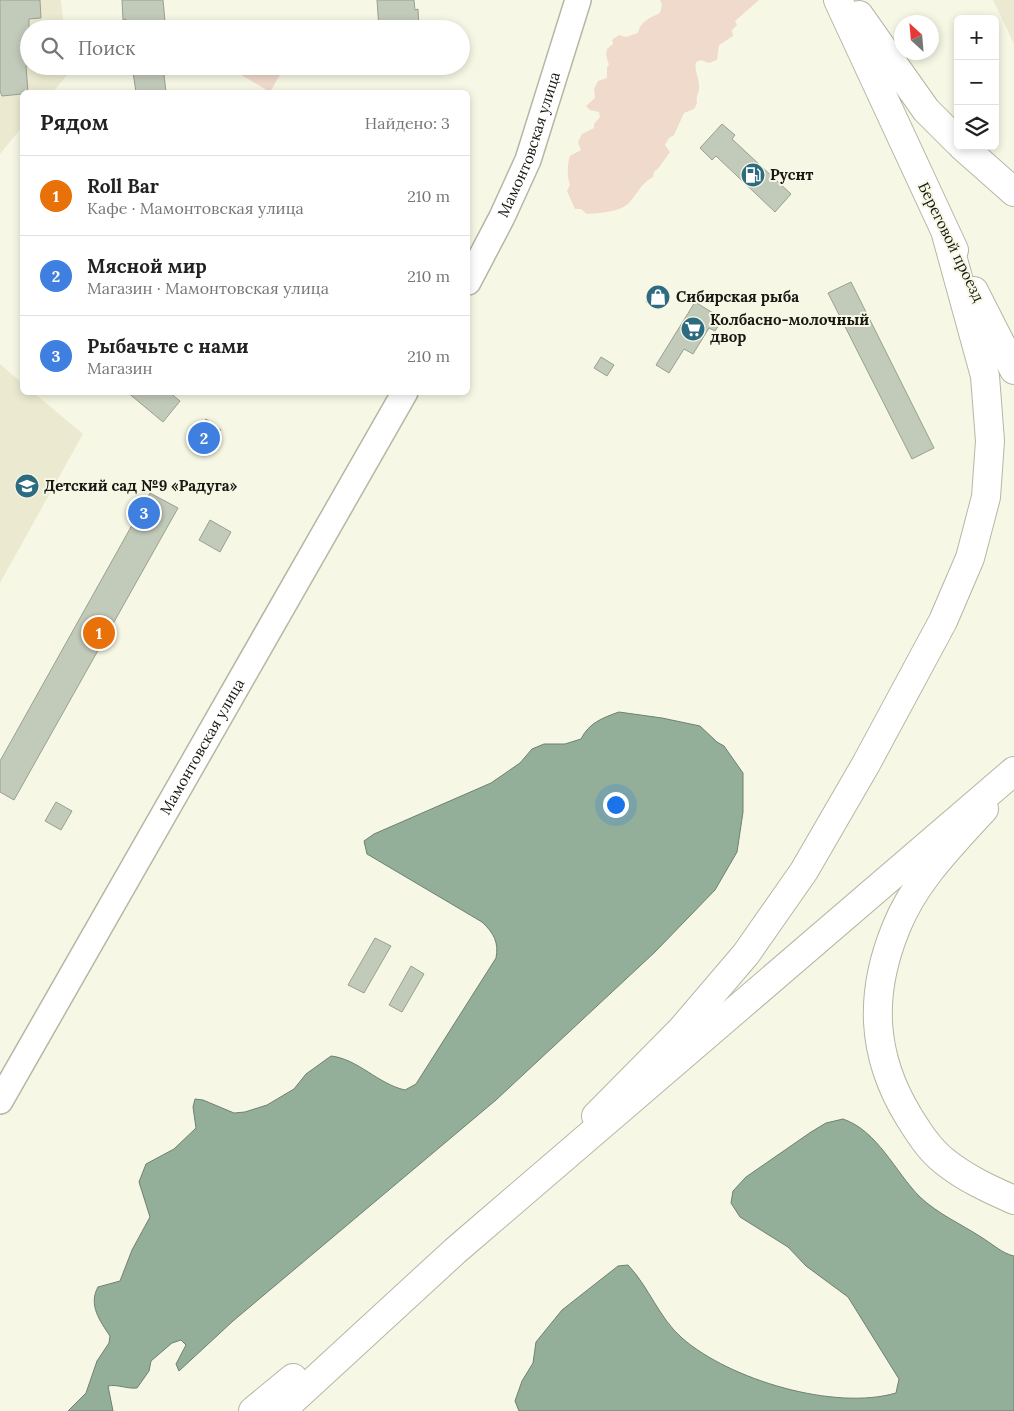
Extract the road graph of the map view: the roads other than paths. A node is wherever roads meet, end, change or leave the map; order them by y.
1 (578, 0) edge
2 (838, 0) edge
3 (848, 0) edge
4 (954, 138) edge
5 (967, 150) edge
6 (1014, 192) edge
7 (946, 234) junction
8 (470, 278) edge
9 (1014, 370) edge
10 (403, 395) edge
11 (1014, 771) edge
12 (1014, 776) edge
13 (0, 1101) edge
14 (1014, 1200) edge
15 (510, 1203) junction
16 (455, 1251) junction
17 (253, 1411) edge
18 (281, 1411) edge

1 - 8 street, Мамонтовская улица
2 - 7 main road, Береговой проезд
3 - 4 main road
5 - 6 main road
7 - 9 main road, Береговой проезд
7 - 15 main road
10 - 13 street, Мамонтовская улица
11 - 15 main road
12 - 14 main road
15 - 16 main road
16 - 17 main road
16 - 18 main road

